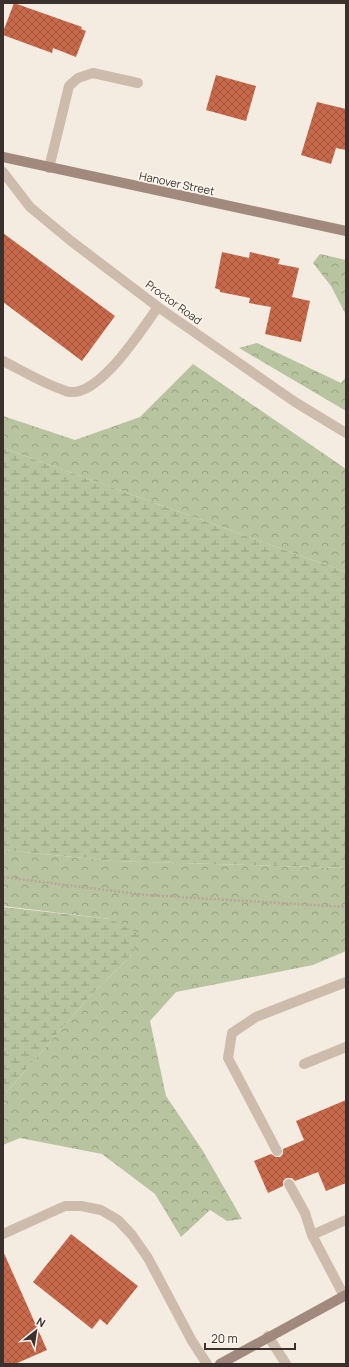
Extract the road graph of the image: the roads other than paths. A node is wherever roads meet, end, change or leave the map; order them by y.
1 (138, 83) dead end
2 (3, 157) edge
3 (49, 168) junction
4 (3, 172) edge
5 (346, 231) edge
6 (158, 307) junction
7 (3, 360) edge
8 (346, 433) edge
9 (346, 982) edge
10 (346, 1047) edge
11 (304, 1064) dead end
12 (277, 1151) dead end
13 (289, 1184) dead end
14 (346, 1220) edge
15 (3, 1234) edge
16 (312, 1234) junction
17 (345, 1295) edge
18 (268, 1336) junction
19 (207, 1364) edge
20 (220, 1364) edge
21 (286, 1364) edge

1 - 3 street
2 - 3 main road, Hanover Street
3 - 5 main road, Hanover Street
4 - 6 street, Proctor Road
6 - 7 street
6 - 8 street, Proctor Road
9 - 12 street
10 - 11 street
13 - 16 street
14 - 16 street
15 - 19 street
16 - 17 street
17 - 18 main road
18 - 20 main road
18 - 21 street

